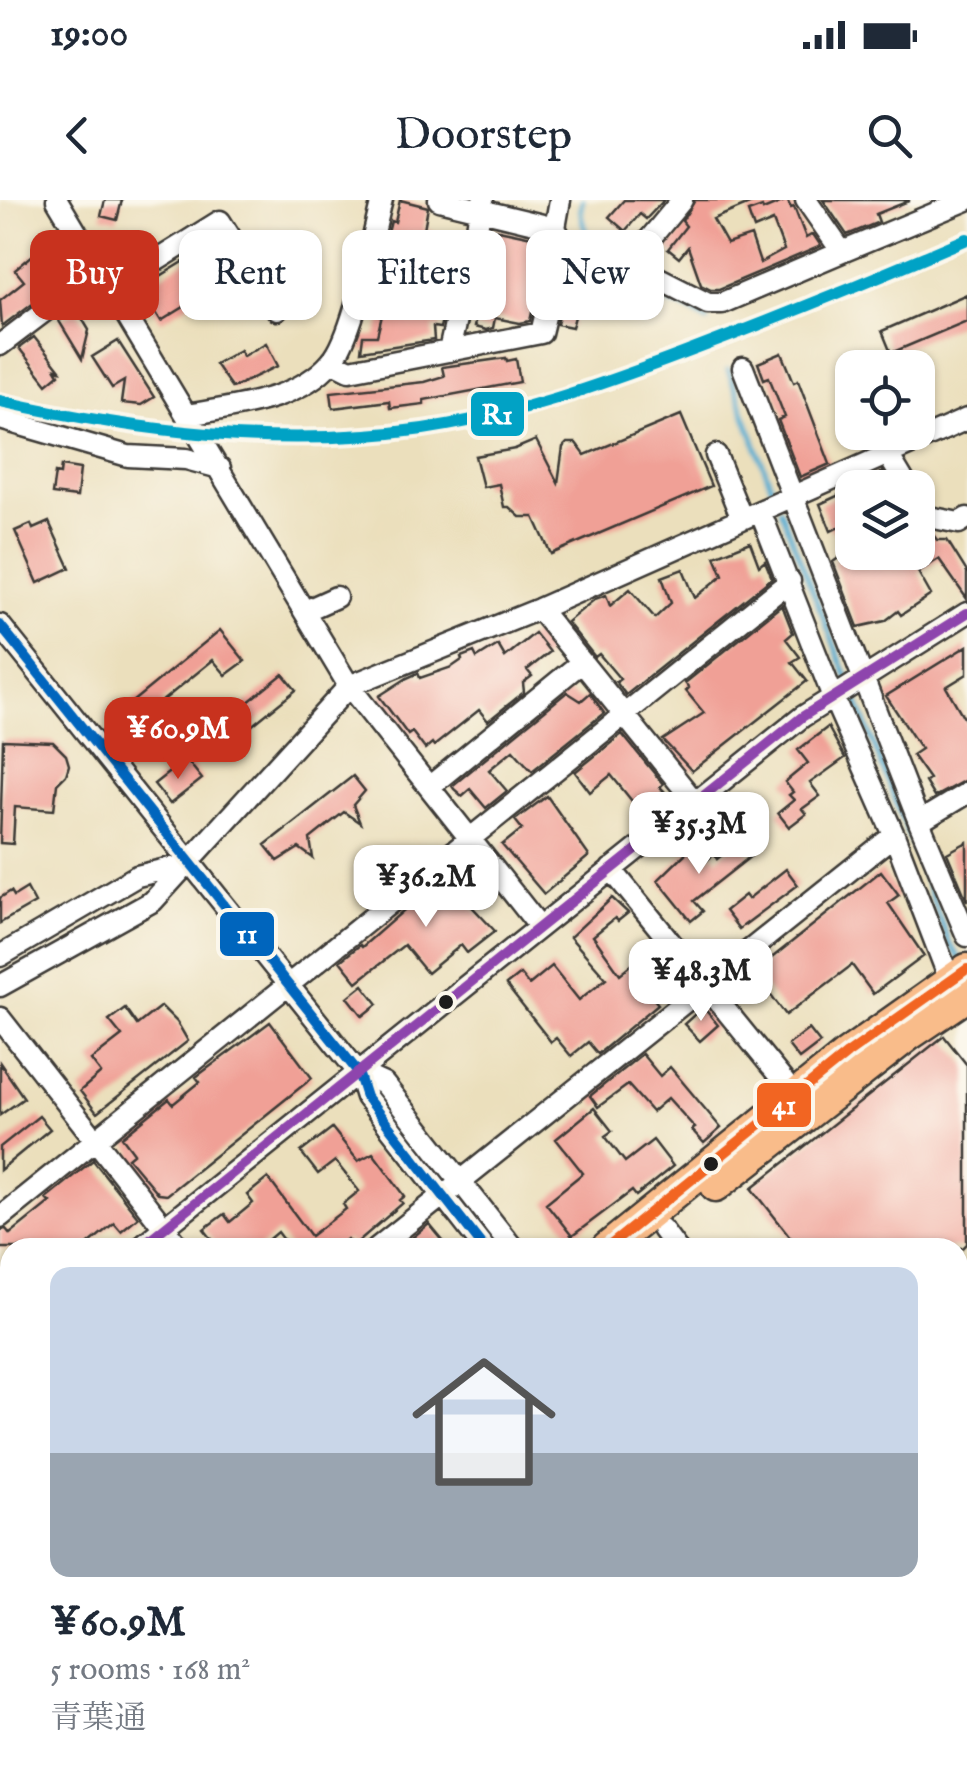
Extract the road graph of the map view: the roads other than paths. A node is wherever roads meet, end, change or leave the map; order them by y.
1 (57, 200) edge
2 (382, 200) edge
3 (439, 200) edge
4 (560, 200) edge
5 (682, 200) edge
6 (806, 200) edge
7 (966, 200) edge
8 (482, 205) edge
9 (555, 228) junction
10 (75, 230) edge
11 (842, 252) junction
12 (33, 320) edge
13 (130, 320) edge
14 (0, 345) edge
15 (448, 350) junction
16 (332, 361) junction
17 (743, 368) dead end
18 (188, 416) junction
19 (0, 419) edge
20 (967, 419) edge
21 (887, 453) junction
22 (716, 455) dead end
23 (220, 468) junction
24 (897, 470) edge
25 (789, 498) junction
26 (755, 513) junction
27 (935, 518) edge
28 (967, 518) edge
29 (790, 582) junction
30 (336, 597) dead end
31 (538, 608) junction
32 (305, 611) junction
33 (967, 613) edge
34 (0, 625) edge
35 (9, 653) edge
36 (582, 662) junction
37 (349, 686) junction
38 (849, 688) junction
39 (624, 714) junction
40 (429, 787) junction
41 (967, 793) edge
42 (694, 801) junction
43 (918, 822) junction
44 (894, 835) junction
45 (470, 839) junction
46 (190, 863) junction
47 (611, 869) junction
48 (539, 926) junction
49 (967, 936) edge
50 (0, 956) edge
51 (288, 985) junction
52 (704, 985) junction
53 (0, 986) edge
54 (961, 990) edge
55 (0, 1018) edge
56 (358, 1072) junction
57 (802, 1104) junction
58 (94, 1140) junction
59 (452, 1188) junction
60 (0, 1217) edge
61 (164, 1228) junction
62 (152, 1238) edge
63 (172, 1238) edge
64 (390, 1238) edge
65 (479, 1238) edge
66 (503, 1238) edge
67 (620, 1238) edge
68 (662, 1238) edge

1 - 10 street
2 - 16 street
3 - 8 street
4 - 9 street
5 - 11 street
6 - 11 street
7 - 11 street
8 - 9 street
8 - 15 street
9 - 15 street
12 - 14 street
13 - 18 street
15 - 16 street
16 - 18 street
17 - 25 street
18 - 23 street
19 - 23 street
20 - 21 street
21 - 24 street
21 - 25 street
22 - 26 street
23 - 32 street
25 - 26 street
25 - 38 street
26 - 29 street
26 - 31 street
27 - 28 street
29 - 38 street
29 - 39 street
30 - 32 street
31 - 36 street
31 - 37 street
32 - 37 street
33 - 38 street
34 - 35 street
35 - 46 street
36 - 39 street
36 - 40 street
37 - 40 street
37 - 46 street
38 - 42 street
38 - 43 street
38 - 44 street
39 - 42 street
39 - 45 street
40 - 45 street
41 - 43 street
42 - 47 street
43 - 49 street
44 - 52 street
44 - 54 street
45 - 48 street
45 - 51 street
46 - 50 street
46 - 51 street
46 - 53 street
47 - 48 street
47 - 52 street
48 - 56 street
51 - 56 street
51 - 58 street
52 - 57 street
52 - 59 street
54 - 57 highway
55 - 58 street
56 - 59 street
56 - 61 street
57 - 67 highway
57 - 68 highway
58 - 60 street
58 - 61 street
59 - 64 street
59 - 65 street
59 - 66 street
61 - 62 street
61 - 63 street

